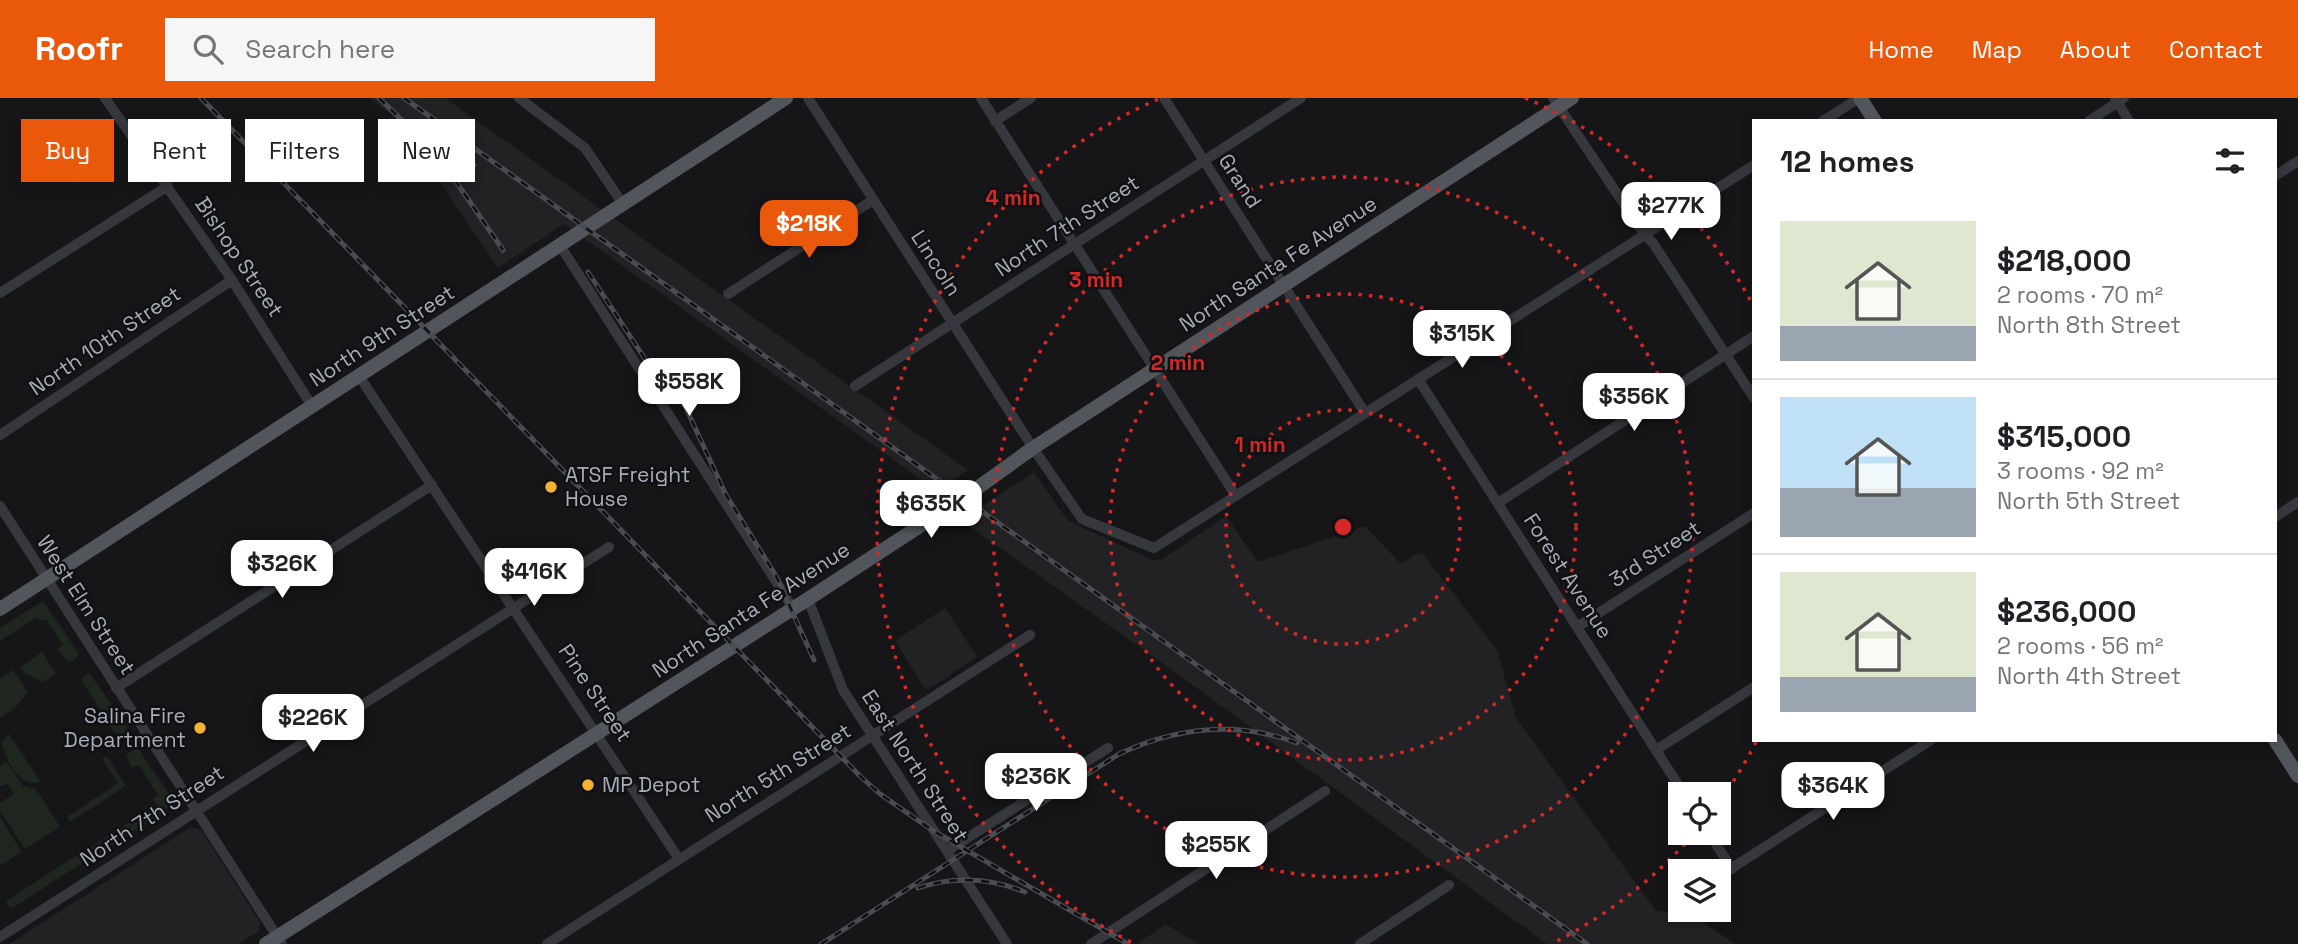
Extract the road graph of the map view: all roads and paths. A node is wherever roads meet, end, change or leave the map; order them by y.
1 (105, 98) edge
2 (519, 98) edge
3 (786, 98) edge
4 (808, 98) edge
5 (981, 98) edge
6 (1031, 98) edge
7 (1164, 98) edge
8 (1301, 98) edge
9 (1572, 98) edge
10 (1859, 98) edge
11 (2119, 99) edge
12 (1555, 102) edge
13 (1826, 119) edge
14 (1874, 119) edge
15 (2092, 119) edge
16 (2129, 119) edge
17 (995, 121) junction
18 (1204, 160) junction
19 (2298, 161) edge
20 (1752, 166) edge
21 (2277, 175) edge
22 (168, 186) junction
23 (873, 200) junction
24 (623, 204) junction
25 (1644, 234) junction
26 (1075, 244) junction
27 (561, 247) junction
28 (232, 280) junction
29 (1284, 286) junction
30 (0, 293) edge
31 (728, 294) dead end
32 (952, 323) junction
33 (1752, 337) edge
34 (1725, 354) junction
35 (1155, 369) junction
36 (359, 376) junction
37 (1418, 379) junction
38 (855, 386) dead end
39 (1752, 395) edge
40 (312, 406) junction
41 (1365, 413) junction
42 (0, 435) edge
43 (1033, 448) junction
44 (432, 485) junction
45 (1236, 496) junction
46 (2298, 502) edge
47 (1498, 503) junction
48 (0, 506) edge
49 (1752, 514) edge
50 (2277, 516) edge
51 (609, 547) dead end
52 (47, 580) junction
53 (808, 599) junction
54 (514, 607) junction
55 (793, 608) junction
56 (0, 609) edge
57 (1577, 627) junction
58 (1030, 635) dead end
59 (116, 688) junction
60 (1752, 688) edge
61 (598, 732) junction
62 (872, 736) junction
63 (1928, 742) edge
64 (2276, 742) edge
65 (1108, 748) dead end
66 (1656, 750) junction
67 (2298, 776) edge
68 (1676, 782) edge
69 (1325, 791) dead end
70 (197, 809) junction
71 (1717, 845) edge
72 (947, 851) junction
73 (679, 859) junction
74 (1732, 869) joint
75 (1449, 885) dead end
76 (0, 937) edge
77 (275, 942) edge
78 (547, 944) edge
79 (1007, 944) edge
80 (1091, 944) edge
81 (1360, 944) edge

1 - 22 street, Bishop Street
2 - 24 street
3 - 24 main road, North 9th Street
4 - 23 street, Lincoln
5 - 17 street
6 - 17 street
7 - 18 street, Grand
8 - 18 street, North 7th Street
9 - 12 main road, North Santa Fe Avenue
10 - 13 street
10 - 14 main road
11 - 15 street
11 - 16 street
12 - 25 street
12 - 29 main road, North Santa Fe Avenue
17 - 26 street
18 - 26 street, North 7th Street
18 - 29 street, Grand
19 - 21 street
20 - 25 street
22 - 28 street, Bishop Street
22 - 30 street
23 - 31 street
23 - 32 street, Lincoln
24 - 27 main road, North 9th Street
25 - 34 street
25 - 37 street
26 - 32 street, North 7th Street
26 - 35 street
27 - 36 main road, North 9th Street
27 - 55 street
28 - 40 street, Bishop Street
28 - 42 street, North 10th Street
29 - 35 main road, North Santa Fe Avenue
29 - 41 street, Grand
32 - 38 street, North 7th Street
32 - 43 street, Lincoln
33 - 34 street
34 - 39 street
34 - 47 street
35 - 43 main road, North Santa Fe Avenue
35 - 45 street
36 - 40 main road, North 9th Street
36 - 44 street, Pine Street
37 - 41 street
37 - 47 street, Forest Avenue
40 - 52 main road, North 9th Street
41 - 45 street
43 - 45 street, Lincoln
43 - 53 main road, North Santa Fe Avenue
44 - 54 street, Pine Street
44 - 59 street
46 - 50 street
47 - 57 street, Forest Avenue
48 - 52 street, West Elm Street
49 - 57 street, 3rd Street
51 - 54 street, North 7th Street
52 - 56 main road, North 9th Street
52 - 59 street, West Elm Street
53 - 55 main road, North Santa Fe Avenue
53 - 62 street, East North Street
54 - 61 street, Pine Street
54 - 70 street, North 7th Street
55 - 61 main road, North Santa Fe Avenue
57 - 66 street, Forest Avenue
58 - 62 street, North 5th Street
59 - 70 street, West Elm Street
60 - 66 street
61 - 73 street, Pine Street
61 - 77 main road, North Santa Fe Avenue
62 - 72 street, East North Street
62 - 73 street, North 5th Street
63 - 74 street
64 - 67 main road
65 - 72 street
66 - 68 street, Forest Avenue
69 - 80 street
70 - 76 street, North 7th Street
70 - 77 street, West Elm Street
71 - 74 street
72 - 79 street, East North Street
73 - 78 street, North 5th Street
75 - 81 street

